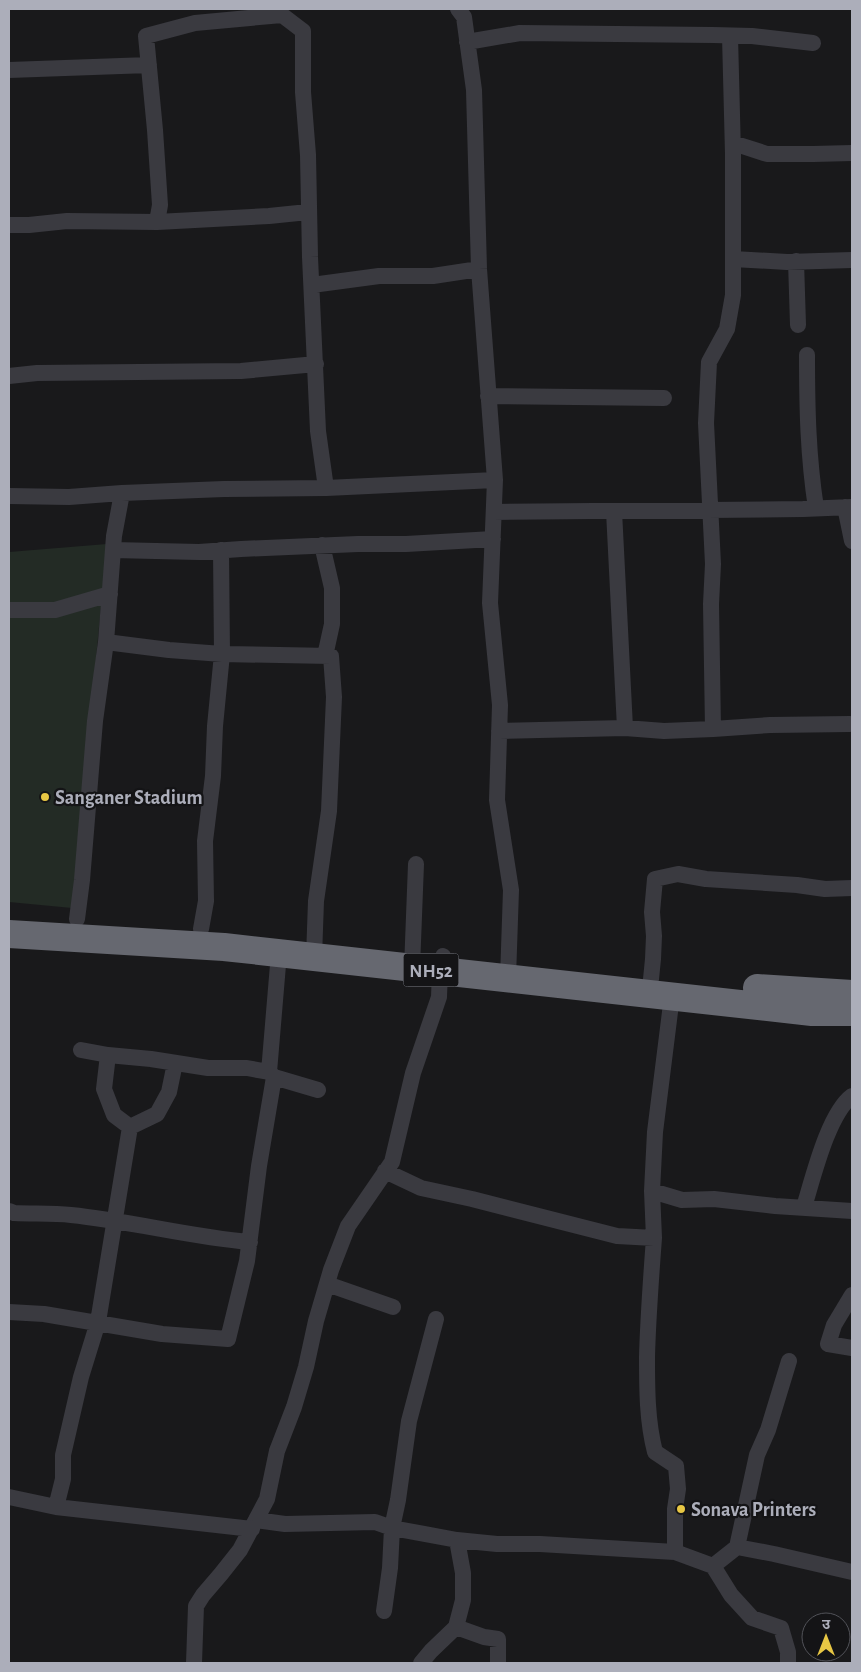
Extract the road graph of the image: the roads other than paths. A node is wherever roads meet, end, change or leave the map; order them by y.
1 (458, 9) edge
2 (730, 36) junction
3 (467, 42) junction
4 (813, 43) dead end
5 (149, 65) junction
6 (9, 70) edge
7 (733, 143) junction
8 (852, 152) edge
9 (308, 212) junction
10 (157, 222) junction
11 (9, 225) edge
12 (733, 259) junction
13 (852, 260) edge
14 (796, 261) junction
15 (479, 269) junction
16 (312, 285) junction
17 (798, 324) dead end
18 (807, 355) dead end
19 (316, 364) junction
20 (9, 376) edge
21 (488, 396) junction
22 (664, 398) dead end
23 (495, 480) junction
24 (326, 488) junction
25 (122, 493) junction
26 (9, 496) edge
27 (849, 507) edge
28 (816, 508) junction
29 (710, 510) junction
30 (614, 511) junction
31 (494, 512) junction
32 (493, 539) junction
33 (852, 541) edge
34 (322, 545) junction
35 (113, 550) junction
36 (221, 550) junction
37 (110, 594) junction
38 (9, 610) edge
39 (106, 642) junction
40 (222, 654) junction
41 (325, 656) junction
42 (850, 724) dead end
43 (625, 728) junction
44 (713, 729) junction
45 (499, 731) junction
46 (416, 864) dead end
47 (852, 888) edge
48 (9, 914) edge
49 (77, 919) junction
50 (201, 929) junction
51 (9, 934) edge
52 (314, 949) junction
53 (280, 953) junction
54 (413, 960) junction
55 (441, 963) junction
56 (508, 971) junction
57 (651, 979) junction
58 (852, 994) edge
59 (672, 996) junction
60 (852, 1012) edge
61 (81, 1050) dead end
62 (108, 1055) junction
63 (175, 1063) junction
64 (272, 1074) junction
65 (318, 1090) dead end
66 (852, 1096) edge
67 (130, 1127) junction
68 (385, 1171) junction
69 (652, 1191) junction
70 (804, 1207) junction
71 (9, 1211) edge
72 (852, 1211) edge
73 (115, 1222) junction
74 (654, 1238) junction
75 (250, 1242) junction
76 (327, 1284) junction
77 (852, 1294) edge
78 (393, 1307) dead end
79 (9, 1312) edge
80 (436, 1319) dead end
81 (98, 1322) junction
82 (852, 1348) edge
83 (788, 1361) dead end
84 (9, 1497) edge
85 (56, 1507) junction
86 (254, 1524) junction
87 (392, 1528) junction
88 (457, 1540) junction
89 (737, 1547) junction
90 (675, 1552) junction
91 (713, 1566) junction
92 (852, 1572) edge
93 (384, 1611) dead end
94 (456, 1627) junction
95 (194, 1663) edge
96 (421, 1663) edge
97 (498, 1663) edge
98 (788, 1663) edge

1 - 3 street
2 - 3 street
2 - 4 street
2 - 7 street
3 - 15 street
5 - 6 street
5 - 9 street
5 - 10 street
7 - 8 street
7 - 12 street
9 - 10 street
9 - 16 street
10 - 11 street
12 - 14 street
12 - 29 street
13 - 14 street
14 - 17 street
15 - 16 street
15 - 21 street
16 - 19 street
18 - 28 street
19 - 20 street
19 - 24 street
21 - 22 street
21 - 23 street
23 - 24 street
23 - 31 street
24 - 25 street
25 - 26 street
25 - 35 street
27 - 28 street
27 - 33 street
28 - 29 street
29 - 30 street
29 - 44 street
30 - 31 street
30 - 43 street
31 - 32 street
32 - 34 street
32 - 45 street
34 - 36 street
34 - 41 street
35 - 36 street
35 - 37 street
36 - 40 street
37 - 38 street
37 - 39 street
39 - 40 street
39 - 49 street
40 - 41 street
40 - 50 street
41 - 52 street
42 - 44 street
43 - 44 street
43 - 45 street
45 - 56 street
46 - 54 street
47 - 57 street
48 - 49 highway, NH52
49 - 50 highway, NH52
50 - 52 highway, NH52
51 - 53 highway, NH52
52 - 53 highway, NH52
52 - 54 highway, NH52
53 - 64 street
54 - 55 highway, NH52
55 - 56 highway, NH52
55 - 68 street
56 - 57 highway, NH52
56 - 59 highway, NH52
57 - 58 highway, NH52
59 - 60 highway, NH52
59 - 69 street
61 - 62 street
62 - 63 street
62 - 67 street
63 - 64 street
63 - 67 street
64 - 65 street
64 - 75 street
66 - 70 street
67 - 73 street
68 - 74 street
68 - 76 street
69 - 70 street
69 - 74 street
70 - 72 street
71 - 73 street
73 - 75 street
73 - 81 street
74 - 90 street
75 - 81 street
76 - 78 street
76 - 86 street
77 - 82 street
79 - 81 street
80 - 87 street
81 - 85 street
83 - 89 street
84 - 85 street
85 - 86 street
86 - 87 street
86 - 95 street
87 - 88 street
87 - 93 street
88 - 90 street
88 - 94 street
89 - 91 street
89 - 92 street
90 - 91 street
91 - 98 street
94 - 96 street
94 - 97 street

